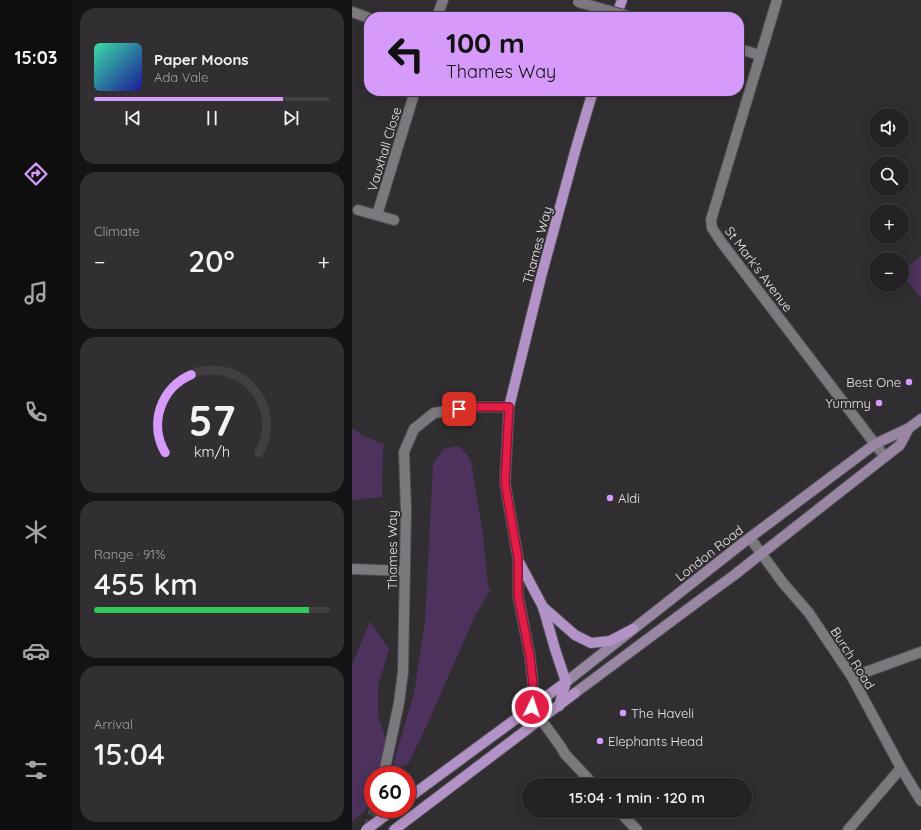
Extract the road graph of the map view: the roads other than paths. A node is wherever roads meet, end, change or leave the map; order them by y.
1 (443, 0) edge
2 (622, 0) edge
3 (777, 0) edge
4 (575, 1) edge
5 (352, 12) edge
6 (439, 12) edge
7 (614, 12) edge
8 (618, 12) edge
9 (364, 16) edge
10 (744, 51) edge
11 (760, 56) junction
12 (413, 96) edge
13 (592, 96) edge
14 (358, 210) dead end
15 (377, 215) junction
16 (394, 220) dead end
17 (509, 407) junction
18 (921, 419) edge
19 (909, 428) junction
20 (875, 444) junction
21 (885, 457) junction
22 (750, 538) junction
23 (762, 554) junction
24 (518, 558) junction
25 (352, 569) edge
26 (405, 571) junction
27 (542, 607) junction
28 (633, 629) junction
29 (921, 652) edge
30 (852, 677) junction
31 (566, 682) junction
32 (559, 706) junction
33 (532, 707) junction
34 (543, 723) junction
35 (386, 766) edge
36 (902, 768) junction
37 (587, 778) edge
38 (416, 792) edge
39 (921, 802) edge
40 (382, 818) edge
41 (626, 818) edge
42 (366, 830) edge
43 (394, 830) edge
44 (637, 830) edge
45 (848, 830) edge

1 - 6 street
2 - 8 main road
3 - 11 street, St Mark's Avenue
4 - 7 street, bridge
5 - 9 street
10 - 11 street
11 - 20 street, St Mark's Avenue
12 - 15 street, Vauxhall Close
13 - 17 main road, Thames Way
14 - 15 street
15 - 16 street
17 - 24 main road, Thames Way
17 - 26 street, Thames Way
18 - 19 main road, London Road
19 - 20 main road, London Road
19 - 21 main road, London Road
20 - 21 street, St Mark's Avenue
20 - 22 main road, London Road
21 - 23 main road, London Road
22 - 23 street, Burch Road
22 - 28 main road, London Road
23 - 30 street, Burch Road
23 - 32 main road, London Road
24 - 27 main road, Thames Way
24 - 33 main road, Thames Way
25 - 26 street
26 - 35 street, Thames Way
27 - 28 main road
27 - 31 main road, Thames Way
28 - 31 main road, London Road
29 - 30 street
30 - 36 street, Burch Road
31 - 32 main road
31 - 33 main road, London Road
32 - 33 main road
32 - 34 main road, London Road
33 - 34 street
33 - 38 main road, London Road
34 - 37 street
34 - 43 main road, London Road
36 - 39 street, Burch Road
36 - 45 street
40 - 42 main road, bridge
41 - 44 street

